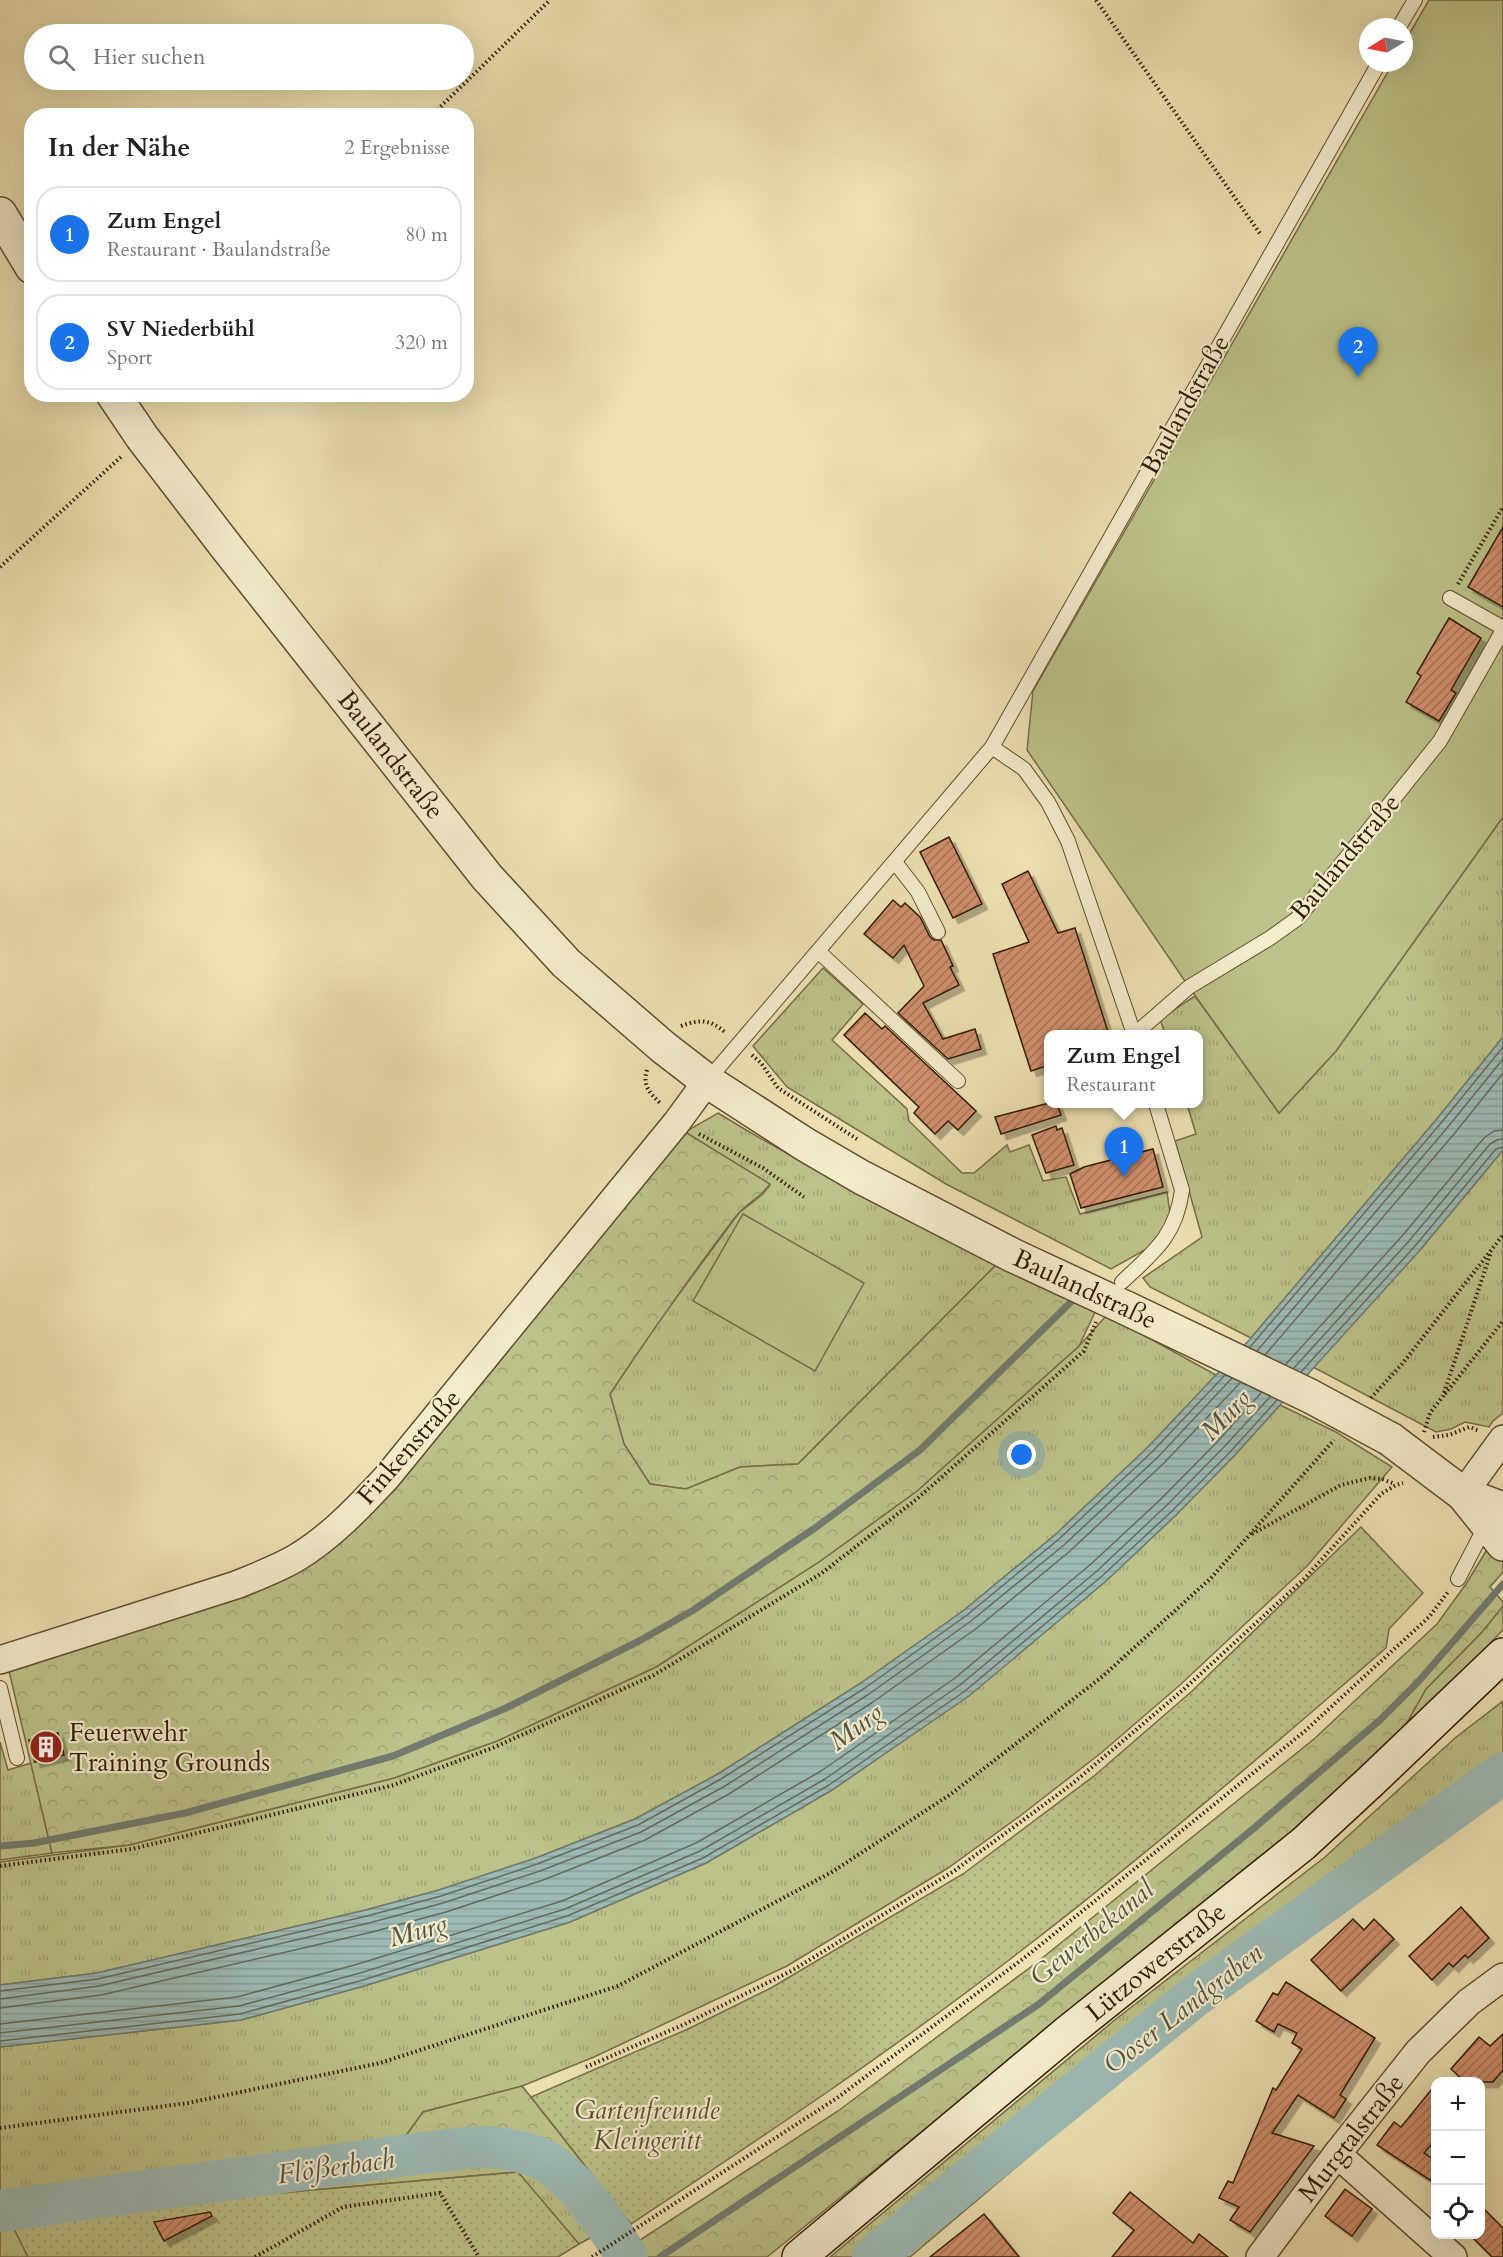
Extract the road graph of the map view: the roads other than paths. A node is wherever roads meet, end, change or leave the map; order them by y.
1 (1415, 0) edge
2 (1404, 18) edge
3 (1374, 72) edge
4 (0, 214) edge
5 (24, 254) edge
6 (118, 402) edge
7 (1450, 598) road end
8 (1503, 629) edge
9 (992, 747) junction
10 (895, 862) junction
11 (938, 932) dead end
12 (819, 952) junction
13 (1132, 1030) edge
14 (1140, 1030) edge
15 (707, 1081) junction
16 (958, 1081) dead end
17 (1157, 1108) edge
18 (1118, 1296) junction
19 (1500, 1442) edge
20 (1463, 1494) junction
21 (1499, 1526) edge
22 (1458, 1579) road end
23 (0, 1660) edge
24 (1499, 1662) edge
25 (0, 1688) edge
26 (4, 1717) edge
27 (17, 1758) dead end
28 (1503, 1977) edge
29 (1337, 2154) junction
30 (799, 2257) edge
31 (1260, 2257) edge
32 (1453, 2257) edge

1 - 2 lane
3 - 9 lane, Baulandstraße
4 - 5 street
6 - 15 street, Baulandstraße
7 - 8 lane
8 - 14 lane, Baulandstraße
9 - 10 lane, Baulandstraße
9 - 13 lane, Baulandstraße
10 - 11 lane
10 - 12 lane, Baulandstraße
12 - 15 lane, Baulandstraße
12 - 16 lane
15 - 18 street, Baulandstraße
15 - 23 street, Finkenstraße
17 - 18 lane
18 - 20 street, Baulandstraße, bridge
19 - 20 street
20 - 21 street, Baulandstraße
21 - 22 lane
24 - 30 street, Lützowerstraße
25 - 26 lane
26 - 27 lane
28 - 29 street, Murgtalstraße
29 - 31 street, Murgtalstraße
29 - 32 street

